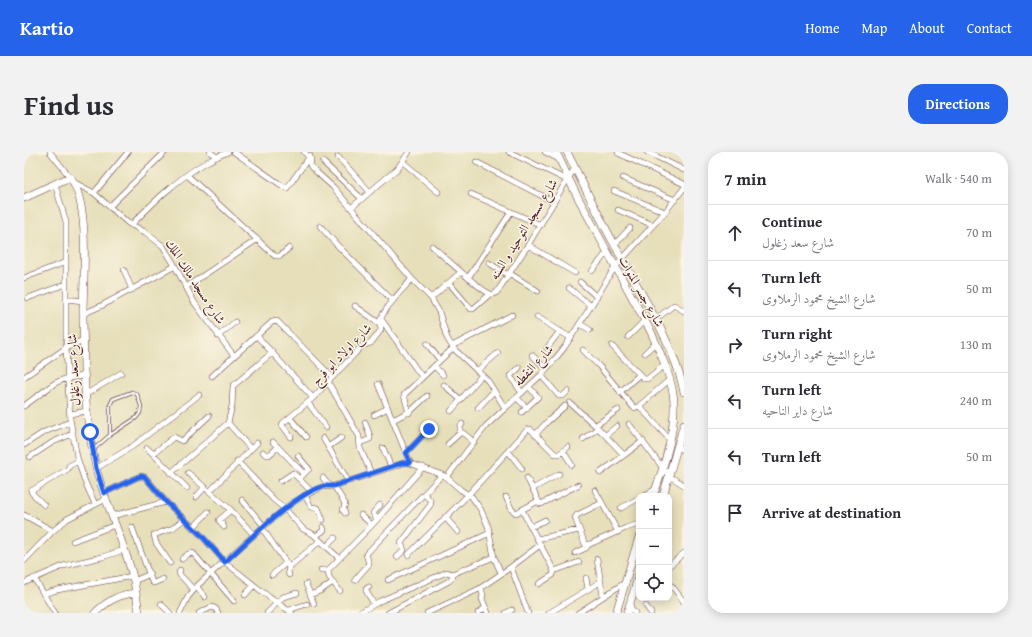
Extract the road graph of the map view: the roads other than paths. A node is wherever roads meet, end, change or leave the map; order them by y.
1 (50, 152) edge
2 (128, 152) edge
3 (165, 152) edge
4 (210, 152) edge
5 (228, 152) edge
6 (234, 152) edge
7 (304, 152) edge
8 (409, 152) edge
9 (509, 152) edge
10 (545, 152) edge
11 (556, 152) edge
12 (567, 152) edge
13 (647, 152) edge
14 (618, 153) edge
15 (310, 156) junction
16 (217, 157) junction
17 (338, 157) dead end
18 (560, 160) junction
19 (324, 162) dead end
20 (403, 162) junction
21 (476, 162) dead end
22 (575, 168) junction
23 (684, 170) edge
24 (187, 174) junction
25 (568, 178) junction
26 (623, 178) dead end
27 (73, 180) junction
28 (55, 184) junction
29 (684, 184) edge
30 (684, 188) edge
31 (614, 191) dead end
32 (370, 192) junction
33 (438, 192) dead end
34 (94, 193) junction
35 (470, 194) dead end
36 (24, 198) edge
37 (362, 199) junction
38 (675, 200) junction
39 (554, 202) junction
40 (109, 207) junction
41 (351, 208) junction
42 (618, 210) dead end
43 (511, 212) junction
44 (665, 212) junction
45 (131, 225) junction
46 (541, 225) junction
47 (320, 226) dead end
48 (653, 226) junction
49 (630, 228) dead end
50 (258, 239) junction
51 (615, 244) junction
52 (528, 245) junction
53 (432, 246) dead end
54 (289, 248) dead end
55 (607, 252) junction
56 (622, 259) junction
57 (66, 262) junction
58 (489, 263) dead end
59 (176, 266) junction
60 (615, 267) junction
61 (124, 270) dead end
62 (592, 270) dead end
63 (461, 272) junction
64 (574, 273) dead end
65 (509, 274) junction
66 (24, 278) edge
67 (468, 278) junction
68 (412, 279) junction
69 (580, 282) dead end
70 (449, 283) junction
71 (66, 284) junction
72 (186, 287) junction
73 (569, 288) dead end
74 (132, 290) junction
75 (538, 291) dead end
76 (490, 294) junction
77 (597, 297) junction
78 (28, 298) dead end
79 (431, 298) junction
80 (66, 299) junction
81 (83, 301) junction
82 (393, 301) junction
83 (355, 306) dead end
84 (592, 306) junction
85 (684, 311) edge
86 (83, 314) junction
87 (512, 315) dead end
88 (537, 317) dead end
89 (656, 319) junction
90 (644, 320) junction
91 (380, 321) junction
92 (236, 322) dead end
93 (580, 324) junction
94 (590, 330) dead end
95 (560, 331) junction
96 (218, 336) junction
97 (257, 336) junction
98 (571, 338) junction
99 (628, 338) dead end
100 (83, 340) junction
101 (656, 342) junction
102 (427, 344) dead end
103 (612, 346) dead end
104 (452, 347) junction
105 (66, 348) junction
106 (547, 348) dead end
107 (583, 350) dead end
108 (273, 352) junction
109 (498, 353) dead end
110 (644, 353) dead end
111 (532, 355) dead end
112 (234, 356) junction
113 (440, 360) junction
114 (665, 365) junction
115 (434, 366) junction
116 (519, 368) dead end
117 (546, 369) junction
118 (477, 371) junction
119 (121, 373) dead end
120 (443, 375) dead end
121 (482, 375) junction
122 (541, 375) junction
123 (639, 375) junction
124 (84, 376) junction
125 (212, 376) dead end
126 (24, 377) edge
127 (332, 377) junction
128 (422, 377) junction
129 (67, 378) junction
130 (683, 379) edge
131 (670, 380) junction
132 (328, 382) junction
133 (378, 384) dead end
134 (444, 385) dead end
135 (529, 387) junction
136 (494, 391) junction
137 (568, 391) dead end
138 (620, 392) junction
139 (684, 392) edge
140 (522, 393) junction
141 (85, 395) junction
142 (199, 395) dead end
143 (427, 396) dead end
144 (313, 398) junction
145 (517, 398) junction
146 (462, 400) junction
147 (308, 403) junction
148 (24, 406) edge
149 (639, 406) junction
150 (388, 408) junction
151 (478, 408) dead end
152 (505, 408) junction
153 (527, 408) junction
154 (618, 410) dead end
155 (87, 411) junction
156 (451, 411) dead end
157 (522, 412) dead end
158 (409, 413) junction
159 (70, 414) junction
160 (374, 414) dead end
161 (209, 416) dead end
162 (290, 418) junction
163 (393, 420) junction
164 (70, 422) junction
165 (365, 422) dead end
166 (228, 423) junction
167 (462, 424) dead end
168 (629, 424) dead end
169 (684, 424) edge
170 (617, 426) dead end
171 (326, 427) dead end
172 (597, 427) junction
173 (429, 429) dead end
174 (460, 433) junction
175 (72, 434) junction
176 (110, 435) junction
177 (535, 435) junction
178 (606, 435) junction
179 (292, 437) dead end
180 (306, 437) dead end
181 (323, 438) dead end
182 (341, 438) dead end
183 (583, 439) dead end
184 (670, 440) junction
185 (644, 441) junction
186 (273, 442) dead end
187 (474, 442) junction
188 (256, 443) dead end
189 (360, 443) junction
190 (448, 444) dead end
191 (24, 445) edge
192 (278, 447) junction
193 (328, 447) junction
194 (568, 447) dead end
195 (147, 448) dead end
196 (250, 448) junction
197 (383, 448) dead end
198 (681, 449) edge
199 (93, 450) junction
200 (508, 451) junction
201 (563, 451) junction
202 (263, 452) dead end
203 (406, 453) junction
204 (153, 454) junction
205 (624, 455) junction
206 (298, 456) dead end
207 (30, 457) dead end
208 (78, 461) junction
209 (238, 461) junction
210 (410, 463) junction
211 (572, 465) dead end
212 (663, 466) junction
213 (391, 467) junction
214 (96, 468) junction
215 (423, 468) junction
216 (522, 469) dead end
217 (172, 473) junction
218 (188, 473) dead end
219 (371, 473) junction
220 (600, 473) dead end
221 (304, 474) junction
222 (559, 474) dead end
223 (445, 476) junction
224 (669, 476) junction
225 (299, 478) junction
226 (323, 478) dead end
227 (527, 478) dead end
228 (281, 481) dead end
229 (348, 481) junction
230 (578, 485) dead end
231 (684, 485) edge
232 (331, 486) junction
233 (205, 487) junction
234 (187, 488) dead end
235 (532, 489) junction
236 (595, 490) dead end
237 (210, 491) junction
238 (312, 492) junction
239 (655, 493) edge
240 (664, 493) edge
241 (424, 494) junction
242 (305, 495) junction
243 (468, 495) junction
244 (105, 496) junction
245 (196, 497) dead end
246 (506, 497) dead end
247 (242, 500) dead end
248 (636, 500) edge
249 (538, 501) junction
250 (166, 502) junction
251 (602, 503) junction
252 (95, 504) junction
253 (44, 505) dead end
254 (380, 505) dead end
255 (620, 508) dead end
256 (285, 509) junction
257 (232, 510) junction
258 (522, 510) junction
259 (208, 512) dead end
260 (345, 513) dead end
261 (24, 515) edge
262 (361, 515) dead end
263 (112, 516) junction
264 (445, 517) junction
265 (184, 519) junction
266 (323, 520) dead end
267 (377, 520) junction
268 (545, 520) dead end
269 (115, 525) junction
270 (372, 525) junction
271 (636, 525) edge
272 (132, 527) dead end
273 (224, 527) dead end
274 (263, 527) junction
275 (323, 527) dead end
276 (530, 527) junction
277 (193, 528) junction
278 (579, 530) junction
279 (53, 531) junction
280 (458, 532) dead end
281 (490, 532) junction
282 (618, 532) junction
283 (254, 535) junction
284 (316, 536) junction
285 (335, 538) dead end
286 (537, 539) junction
287 (73, 541) dead end
288 (320, 541) junction
289 (588, 545) junction
290 (540, 546) junction
291 (326, 547) junction
292 (636, 547) edge
293 (124, 550) junction
294 (575, 552) dead end
295 (684, 553) edge
296 (408, 555) dead end
297 (397, 557) dead end
298 (494, 557) junction
299 (339, 558) junction
300 (182, 559) dead end
301 (597, 559) dead end
302 (24, 561) edge
303 (225, 562) junction
304 (578, 562) dead end
305 (170, 563) dead end
306 (288, 565) junction
307 (670, 565) edge
308 (511, 567) junction
309 (180, 570) dead end
310 (321, 570) dead end
311 (328, 570) junction
312 (554, 571) junction
313 (501, 573) junction
314 (150, 574) junction
315 (211, 574) junction
316 (452, 574) junction
317 (272, 575) dead end
318 (289, 575) dead end
319 (34, 578) junction
320 (586, 578) dead end
321 (133, 579) junction
322 (163, 579) dead end
323 (355, 580) dead end
324 (388, 580) dead end
325 (332, 582) junction
326 (600, 582) junction
327 (626, 582) junction
328 (24, 583) edge
329 (306, 584) dead end
330 (540, 584) dead end
331 (636, 584) edge
332 (254, 585) junction
333 (672, 586) dead end
334 (369, 587) dead end
335 (195, 588) junction
336 (480, 588) junction
337 (588, 590) junction
338 (340, 592) dead end
339 (136, 593) junction
340 (297, 593) dead end
341 (43, 594) junction
342 (310, 594) junction
343 (245, 595) dead end
344 (603, 596) junction
345 (205, 597) dead end
346 (234, 601) dead end
347 (276, 602) junction
348 (684, 602) edge
349 (161, 604) dead end
350 (307, 604) dead end
351 (314, 604) dead end
352 (374, 604) junction
353 (646, 606) dead end
354 (628, 609) edge
355 (486, 610) edge
356 (512, 610) dead end
357 (290, 612) edge
358 (55, 613) edge
359 (95, 613) edge
360 (139, 613) edge
361 (170, 613) edge
362 (180, 613) edge
363 (199, 613) edge
364 (218, 613) edge
365 (267, 613) edge
366 (359, 613) edge
367 (388, 613) edge
368 (426, 613) edge
369 (478, 613) edge
370 (506, 613) edge
371 (528, 613) edge
372 (549, 613) edge
373 (578, 613) edge
374 (616, 613) edge
375 (635, 613) edge
376 (651, 613) edge

1 - 27 street, شارع سعد زغلول
2 - 34 street
3 - 40 street
4 - 16 street
5 - 16 street
6 - 15 street
7 - 15 street
8 - 20 street
9 - 25 street
10 - 18 street
11 - 18 street, شارع جسر المنوات
12 - 22 street, شارع جسر المنوات
13 - 23 street
14 - 29 street
15 - 41 street
16 - 24 street
17 - 32 street
18 - 25 street, شارع جسر المنوات
19 - 37 street
20 - 32 street
20 - 33 street
21 - 39 street
22 - 25 street, شارع مسجد التوحيد و السنه
22 - 51 street, شارع جسر المنوات
24 - 45 street
24 - 50 street
25 - 39 street, شارع مسجد التوحيد و السنه
25 - 55 street, شارع جسر المنوات
26 - 38 street
27 - 28 street
27 - 34 street, شارع مسجد مالك الملك
27 - 81 street, شارع سعد زغلول
28 - 36 street
28 - 57 street
30 - 38 street, شارع النقطه
31 - 44 street
32 - 37 street
34 - 40 street, شارع مسجد مالك الملك
35 - 43 street
37 - 41 street
38 - 44 street, شارع النقطه
39 - 46 street, شارع مسجد التوحيد و السنه
40 - 45 street, شارع مسجد مالك الملك
41 - 68 street
42 - 48 street
43 - 46 street
43 - 67 street
44 - 48 street, شارع النقطه
45 - 59 street, شارع مسجد مالك الملك
46 - 52 street, شارع مسجد التوحيد و السنه
47 - 82 street
48 - 56 street, شارع النقطه
49 - 51 street
50 - 54 street
50 - 72 street
51 - 56 street, شارع جسر المنوات
52 - 64 street
52 - 65 street, شارع مسجد التوحيد و السنه
53 - 63 street, شارع مسجد التوحيد و السنه
55 - 60 street, شارع جسر المنوات
55 - 62 street
56 - 60 street, شارع النقطه
56 - 89 street, شارع جسر المنوات
57 - 66 street
57 - 71 street
58 - 65 street
59 - 72 street, شارع مسجد مالك الملك
59 - 74 street
60 - 77 street, شارع النقطه
60 - 90 street, شارع جسر المنوات
61 - 74 street
63 - 67 street, شارع مسجد التوحيد و السنه
63 - 70 street
65 - 75 street
65 - 76 street, شارع مسجد التوحيد و السنه
67 - 76 street, شارع مسجد التوحيد و السنه
68 - 79 street
68 - 82 street, شارع اولاد ابو فرج
69 - 77 street
70 - 76 street
70 - 79 street
71 - 78 street
71 - 80 street
72 - 96 street, شارع مسجد مالك الملك
73 - 84 street
74 - 86 street
77 - 84 street, شارع النقطه
79 - 104 street
80 - 81 street
80 - 105 street
81 - 86 street, شارع سعد زغلول
82 - 91 street, شارع اولاد ابو فرج
83 - 91 street
84 - 93 street, شارع النقطه
85 - 89 street
86 - 100 street, شارع سعد زغلول
87 - 104 street
88 - 95 street
89 - 130 street, شارع جسر المنوات
90 - 99 street
90 - 101 street, شارع جسر المنوات
91 - 127 street, شارع اولاد ابو فرج
91 - 128 street
92 - 96 street
93 - 94 street
93 - 98 street, شارع النقطه
95 - 98 street
95 - 106 street
96 - 112 street, شارع مسجد مالك الملك
97 - 108 street
97 - 112 street
97 - 127 street
98 - 117 street, شارع النقطه
100 - 105 street
100 - 124 street, شارع سعد زغلول
101 - 110 street
101 - 114 street, شارع جسر المنوات
102 - 113 street
103 - 123 street
104 - 113 street
104 - 118 street
105 - 126 street
105 - 129 street
107 - 138 street
108 - 144 street
108 - 166 street
109 - 118 street
111 - 117 street
112 - 125 street
113 - 115 street
114 - 123 street
114 - 131 street, شارع جسر المنوات
115 - 120 street
115 - 128 street
116 - 140 street
117 - 122 street, شارع النقطه
118 - 121 street
119 - 141 street
121 - 136 street
121 - 146 street
122 - 135 street, شارع النقطه
122 - 137 street
123 - 138 street
124 - 129 street
124 - 141 street, شارع سعد زغلول
127 - 132 street, شارع اولاد ابو فرج
128 - 158 street
129 - 148 street
129 - 159 street
130 - 139 street, شارع جسر المنوات
131 - 149 street
131 - 184 street, شارع جسر المنوات
132 - 144 street, شارع اولاد ابو فرج
132 - 189 street
133 - 150 street
134 - 146 street
135 - 140 street, شارع النقطه
135 - 153 street
136 - 151 street
136 - 152 street
138 - 149 street
140 - 145 street, شارع النقطه
141 - 155 street, شارع سعد زغلول
142 - 214 street
143 - 158 street
144 - 147 street, شارع اولاد ابو فرج
145 - 152 street, شارع النقطه
145 - 153 street
146 - 156 street
147 - 162 street, شارع اولاد ابو فرج
147 - 171 street
149 - 184 street
150 - 160 street
150 - 163 street
152 - 187 street, شارع النقطه
153 - 157 street
154 - 172 street
155 - 159 street
155 - 199 street, شارع سعد زغلول
158 - 163 street
159 - 164 street
161 - 204 street
162 - 179 street
162 - 180 street
163 - 203 street
164 - 175 street
164 - 191 street
165 - 189 street
166 - 196 street
166 - 217 street
167 - 174 street
168 - 185 street
169 - 198 street
170 - 178 street
172 - 177 street
172 - 178 street
172 - 183 street
173 - 203 street
174 - 187 street
174 - 190 street
175 - 207 street
175 - 208 street
176 - 176 lane
176 - 199 lane
177 - 200 street
177 - 201 street
178 - 205 street
181 - 193 street
182 - 193 street
184 - 212 street, شارع جسر المنوات
185 - 205 street
185 - 212 street
186 - 192 street
187 - 223 street, شارع النقطه
188 - 196 street
189 - 219 street
192 - 202 street
192 - 221 street
193 - 229 street
194 - 201 street
195 - 204 street
196 - 209 street
197 - 213 street
198 - 224 street
199 - 214 street, شارع سعد زغلول
200 - 216 street
200 - 243 street
201 - 211 street
203 - 210 street
204 - 217 street
205 - 220 street
206 - 221 street
208 - 252 street
208 - 253 street
209 - 237 street
209 - 256 street
210 - 213 street
210 - 215 street
212 - 224 street
212 - 239 street, شارع جسر المنوات
213 - 219 street
214 - 244 street, شارع سعد زغلول
215 - 223 street
215 - 267 street
217 - 234 street
218 - 233 street
219 - 229 street
221 - 225 street
222 - 235 street
223 - 241 street, شارع النقطه
223 - 243 street
224 - 231 street
224 - 240 street
225 - 228 street
225 - 238 street
226 - 232 street
227 - 235 street
229 - 232 street
230 - 249 street
232 - 238 street
232 - 260 street
233 - 237 street
233 - 245 street
235 - 249 street
236 - 251 street
237 - 257 street
238 - 242 street
241 - 297 street
241 - 323 street, شارع النقطه
242 - 256 street
242 - 266 street
243 - 264 street
243 - 281 street
244 - 250 street
244 - 252 street
244 - 263 street, شارع سعد زغلول
246 - 258 street
247 - 274 street
248 - 255 street
249 - 258 street
250 - 263 street
250 - 265 street
251 - 278 street
251 - 282 street
252 - 279 street
254 - 267 street
256 - 274 street
256 - 284 street
257 - 273 street
257 - 283 street
258 - 276 street
259 - 277 street
261 - 279 street
262 - 270 street
263 - 269 street, شارع سعد زغلول
264 - 280 street
264 - 296 street
265 - 277 street
265 - 305 street
267 - 270 street
268 - 276 street
269 - 287 street
269 - 293 street, شارع سعد زغلول
270 - 299 street
271 - 282 street
272 - 314 street
274 - 283 street
274 - 306 street
275 - 284 street
276 - 286 street
277 - 303 street
278 - 286 street
278 - 289 street
279 - 302 street
281 - 298 street
281 - 324 street
282 - 289 street
283 - 303 street
284 - 288 street
285 - 291 street
286 - 290 street
288 - 291 street
288 - 306 street
289 - 294 street
290 - 308 street
290 - 312 street
291 - 299 street
292 - 327 street
293 - 319 street
293 - 321 street, شارع سعد زغلول
295 - 307 street
298 - 313 street
298 - 316 street
299 - 311 street
300 - 315 street
301 - 326 street
303 - 315 street
303 - 332 street
304 - 312 street
306 - 317 street
306 - 318 street
308 - 313 street
308 - 371 street
309 - 335 street
310 - 311 street
311 - 325 street
312 - 330 street
313 - 336 street
314 - 321 street
314 - 322 street
315 - 335 street
315 - 346 street
316 - 352 street
316 - 367 street
319 - 328 street
319 - 341 street
320 - 337 street
321 - 339 street, شارع سعد زغلول
321 - 341 street
325 - 338 street
325 - 342 street
326 - 337 street
326 - 344 street
327 - 344 street
327 - 374 street
329 - 342 street
331 - 354 street
332 - 343 street
332 - 347 street
333 - 348 street
334 - 352 street
335 - 345 street
335 - 362 street
336 - 355 street
336 - 368 street
337 - 372 street
339 - 359 street
339 - 360 street, شارع سعد زغلول
340 - 347 street
341 - 358 street
342 - 351 street
344 - 373 street
347 - 357 street
347 - 365 street
349 - 361 street
350 - 357 street
352 - 366 street
353 - 376 street
354 - 375 street
355 - 369 street
356 - 370 street
363 - 364 street

